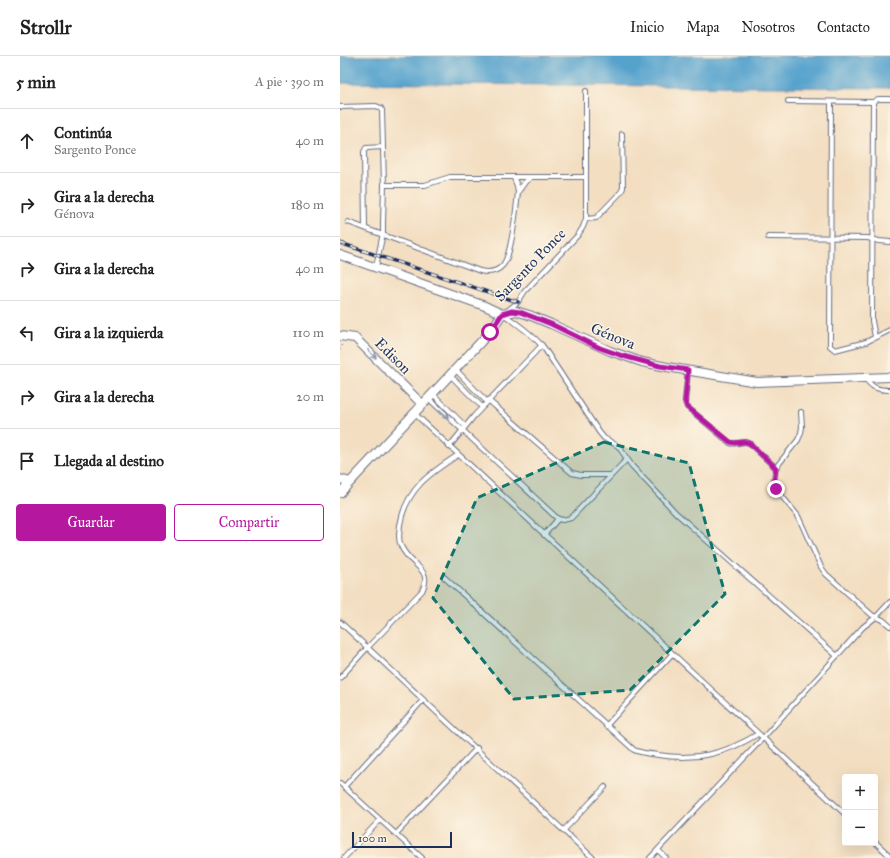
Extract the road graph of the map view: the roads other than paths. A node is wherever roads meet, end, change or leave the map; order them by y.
1 (586, 91) dead end
2 (890, 99) edge
3 (788, 101) dead end
4 (831, 102) junction
5 (873, 102) junction
6 (340, 106) edge
7 (622, 134) dead end
8 (383, 147) junction
9 (586, 177) junction
10 (514, 178) junction
11 (530, 178) junction
12 (384, 185) junction
13 (518, 193) junction
14 (586, 219) junction
15 (348, 222) dead end
16 (365, 228) junction
17 (382, 235) junction
18 (768, 237) dead end
19 (830, 238) junction
20 (872, 239) junction
21 (890, 242) edge
22 (340, 255) edge
23 (376, 267) junction
24 (502, 314) junction
25 (890, 330) edge
26 (340, 336) edge
27 (875, 337) junction
28 (542, 345) junction
29 (688, 370) junction
30 (452, 372) junction
31 (890, 377) edge
32 (865, 378) junction
33 (890, 390) edge
34 (427, 398) junction
35 (488, 401) junction
36 (482, 407) junction
37 (801, 412) dead end
38 (414, 413) junction
39 (465, 426) junction
40 (461, 430) junction
41 (450, 447) junction
42 (458, 455) junction
43 (627, 459) junction
44 (776, 468) junction
45 (611, 475) junction
46 (340, 479) edge
47 (350, 482) junction
48 (340, 493) edge
49 (558, 519) junction
50 (544, 535) junction
51 (444, 577) dead end
52 (890, 602) edge
53 (876, 617) junction
54 (340, 622) edge
55 (890, 626) edge
56 (368, 647) junction
57 (672, 654) junction
58 (837, 656) junction
59 (340, 678) edge
60 (423, 700) junction
61 (606, 726) junction
62 (758, 734) junction
63 (763, 738) junction
64 (476, 748) junction
65 (342, 785) edge
66 (605, 787) dead end
67 (842, 811) edge
68 (380, 820) junction
69 (564, 830) junction
70 (396, 834) junction
71 (878, 845) edge
72 (658, 850) junction
73 (890, 856) edge
74 (344, 858) edge
75 (422, 858) edge
76 (593, 858) edge
77 (650, 858) edge
78 (666, 858) edge

1 - 9 lane, Sargento Ponce
2 - 5 lane
3 - 4 lane
4 - 5 lane
4 - 19 lane
5 - 20 lane
6 - 8 lane
7 - 14 lane
8 - 12 lane
8 - 16 lane
9 - 11 lane
9 - 14 lane, Sargento Ponce
10 - 11 lane
10 - 12 lane
10 - 13 lane
11 - 13 lane
12 - 17 lane
13 - 17 lane
14 - 24 lane, Sargento Ponce
15 - 16 lane
16 - 17 lane
17 - 23 lane
18 - 19 lane
19 - 20 lane
19 - 27 lane
20 - 21 lane
20 - 27 lane
22 - 23 street, Génova
23 - 24 street, Génova
24 - 28 lane
24 - 29 street, Génova
24 - 30 street, Sargento Ponce
25 - 27 lane
26 -> 34 street, Edison
28 - 35 lane
28 - 43 lane
29 - 32 street, Génova
29 - 44 lane
30 - 34 street, Sargento Ponce
30 - 35 lane
30 - 36 lane
31 - 32 street, Génova
32 - 33 lane
34 - 38 street, Sargento Ponce
34 - 39 lane
34 -> 40 lane
35 - 36 lane
35 - 45 lane
36 - 39 lane
37 - 44 lane
38 - 41 lane
38 - 47 street, Sargento Ponce
39 - 40 lane
40 - 41 lane
40 - 49 lane
41 - 42 lane
42 - 50 lane
42 - 56 lane
43 - 45 lane
43 - 58 lane
44 - 53 lane
45 - 49 lane
46 - 47 street
47 - 48 street, Sargento Ponce
49 - 50 lane
50 - 57 lane
51 - 61 lane
52 - 53 lane
53 - 55 lane
53 - 58 lane
54 - 56 lane
56 - 59 lane
56 - 60 lane
57 - 61 lane
57 - 62 lane
58 - 63 lane
60 - 64 lane
60 - 65 lane
61 - 62 lane
62 - 63 lane
63 - 67 lane
63 - 72 lane
64 - 69 lane
64 - 70 lane
65 - 68 lane
66 - 69 lane
68 - 70 lane
68 - 74 lane
69 - 76 lane
70 - 75 lane
71 - 73 lane
72 - 77 lane
72 - 78 lane

